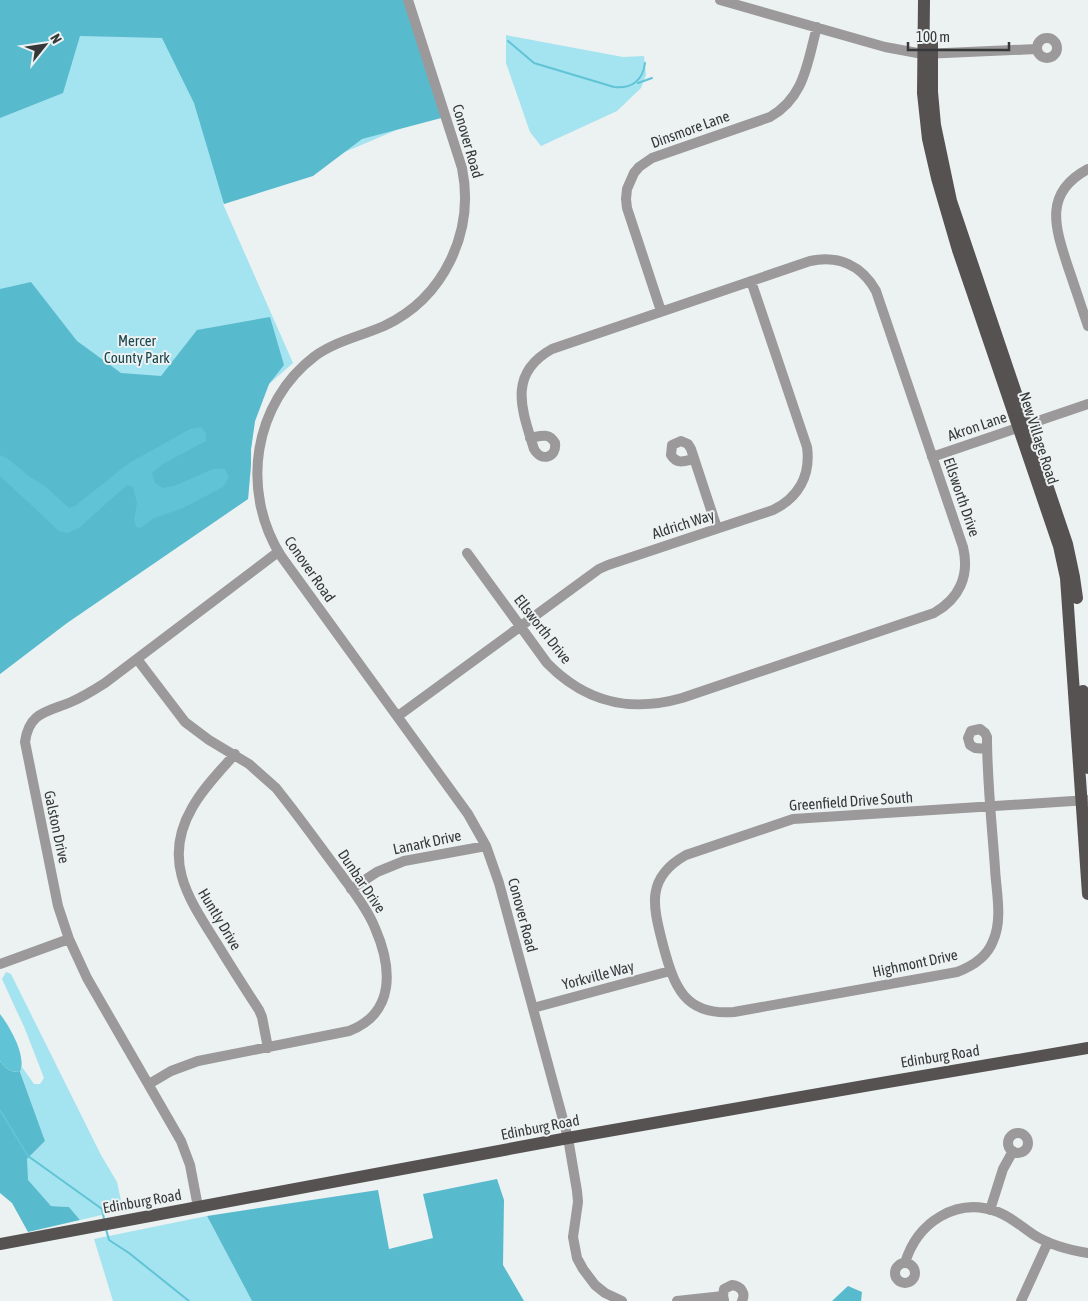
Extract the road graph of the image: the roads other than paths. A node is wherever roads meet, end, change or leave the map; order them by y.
1 (408, 0) edge
2 (720, 0) edge
3 (924, 0) edge
4 (933, 0) edge
5 (817, 27) junction
6 (1036, 49) dead end
7 (927, 54) junction
8 (1088, 169) edge
9 (751, 281) junction
10 (661, 311) junction
11 (1088, 326) edge
12 (1088, 404) edge
13 (1023, 426) junction
14 (530, 438) dead end
15 (932, 457) junction
16 (694, 459) dead end
17 (717, 528) junction
18 (278, 552) junction
19 (466, 553) dead end
20 (520, 626) junction
21 (137, 659) junction
22 (398, 716) junction
23 (987, 749) dead end
24 (234, 754) junction
25 (1088, 768) edge
26 (1085, 800) edge
27 (990, 806) junction
28 (486, 846) junction
29 (351, 889) junction
30 (1088, 894) edge
31 (68, 939) junction
32 (0, 964) edge
33 (670, 971) junction
34 (698, 1006) joint
35 (533, 1008) junction
36 (268, 1048) junction
37 (1088, 1048) edge
38 (1068, 1052) junction
39 (1088, 1057) edge
40 (148, 1084) junction
41 (568, 1138) junction
42 (1013, 1151) dead end
43 (198, 1207) junction
44 (990, 1210) junction
45 (1048, 1242) junction
46 (0, 1244) edge
47 (1088, 1253) edge
48 (905, 1263) dead end
49 (724, 1298) edge
50 (622, 1301) edge
51 (677, 1301) edge
52 (742, 1301) edge
53 (1021, 1301) edge

1 - 18 street, Conover Road
2 - 5 street
3 - 7 main road, New Village Road
4 - 7 main road, New Village Road
5 - 7 street
5 - 10 street, Dinsmore Lane
6 - 7 street
7 - 13 main road, New Village Road
8 - 11 street
9 - 10 street, Ellsworth Drive
9 - 15 street, Ellsworth Drive
9 - 17 street, Aldrich Way
10 - 14 street, Ellsworth Drive
12 - 13 street, Akron Lane
13 - 15 street, Akron Lane
13 - 25 main road, New Village Road
13 - 26 main road, New Village Road
15 - 20 street, Ellsworth Drive
16 - 17 street
17 - 20 street, Aldrich Way
18 - 21 street, Galston Drive
18 - 22 street, Conover Road
19 - 20 street, Ellsworth Drive
20 - 22 street, Aldrich Way
21 - 24 street, Dunbar Drive
21 - 31 street, Galston Drive
22 - 28 street, Conover Road
23 - 27 street, Highmont Drive
24 - 29 street, Dunbar Drive
24 - 36 street, Huntly Drive
26 - 27 street, Greenfield Drive South
26 - 30 main road, New Village Road
27 - 33 street, Greenfield Drive South
27 - 34 street, Highmont Drive
28 - 29 street, Lanark Drive
28 - 35 street, Conover Road
29 - 36 street, Dunbar Drive
31 - 32 street
31 - 40 street, Galston Drive
33 - 34 street, Greenfield Drive South
33 - 35 street, Yorkville Way
35 - 41 street, Conover Road
36 - 40 street, Dunbar Drive
37 - 38 main road, Edinburg Road
38 - 39 main road
38 - 41 main road, Edinburg Road
40 - 43 street, Galston Drive
41 - 43 main road, Edinburg Road
41 - 50 street, Conover Road
42 - 44 street
43 - 46 main road, Edinburg Road
44 - 45 street
44 - 48 street
45 - 47 street
45 - 53 street
49 - 51 street
49 - 52 street

